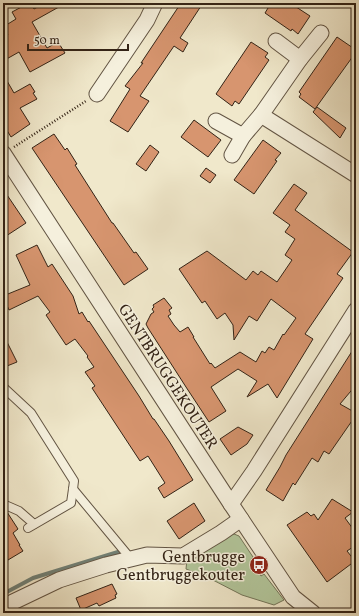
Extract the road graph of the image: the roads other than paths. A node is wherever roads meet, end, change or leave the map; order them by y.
1 (141, 3) edge
2 (155, 3) edge
3 (147, 20) junction
4 (321, 33) dead end
5 (276, 40) dead end
6 (300, 59) junction
7 (97, 94) road end
8 (261, 115) junction
9 (216, 121) dead end
10 (243, 136) junction
11 (3, 153) edge
12 (232, 155) dead end
13 (356, 175) edge
14 (356, 310) edge
15 (3, 387) edge
16 (73, 489) junction
17 (3, 504) edge
18 (231, 504) junction
19 (241, 519) junction
20 (130, 559) junction
21 (3, 608) edge
22 (313, 613) edge

1 - 3 street
2 - 3 street
3 - 7 street
4 - 6 street
5 - 6 street
6 - 8 street
8 - 10 street
8 - 13 street
9 - 10 street
10 - 12 street
11 - 18 street, GENTBRUGGEKOUTER
14 - 18 street
15 - 16 lane
16 - 17 lane
16 - 20 lane
18 - 19 street, GENTBRUGGEKOUTER
19 - 20 street
19 - 22 street, GENTBRUGGEKOUTER
20 - 21 street

